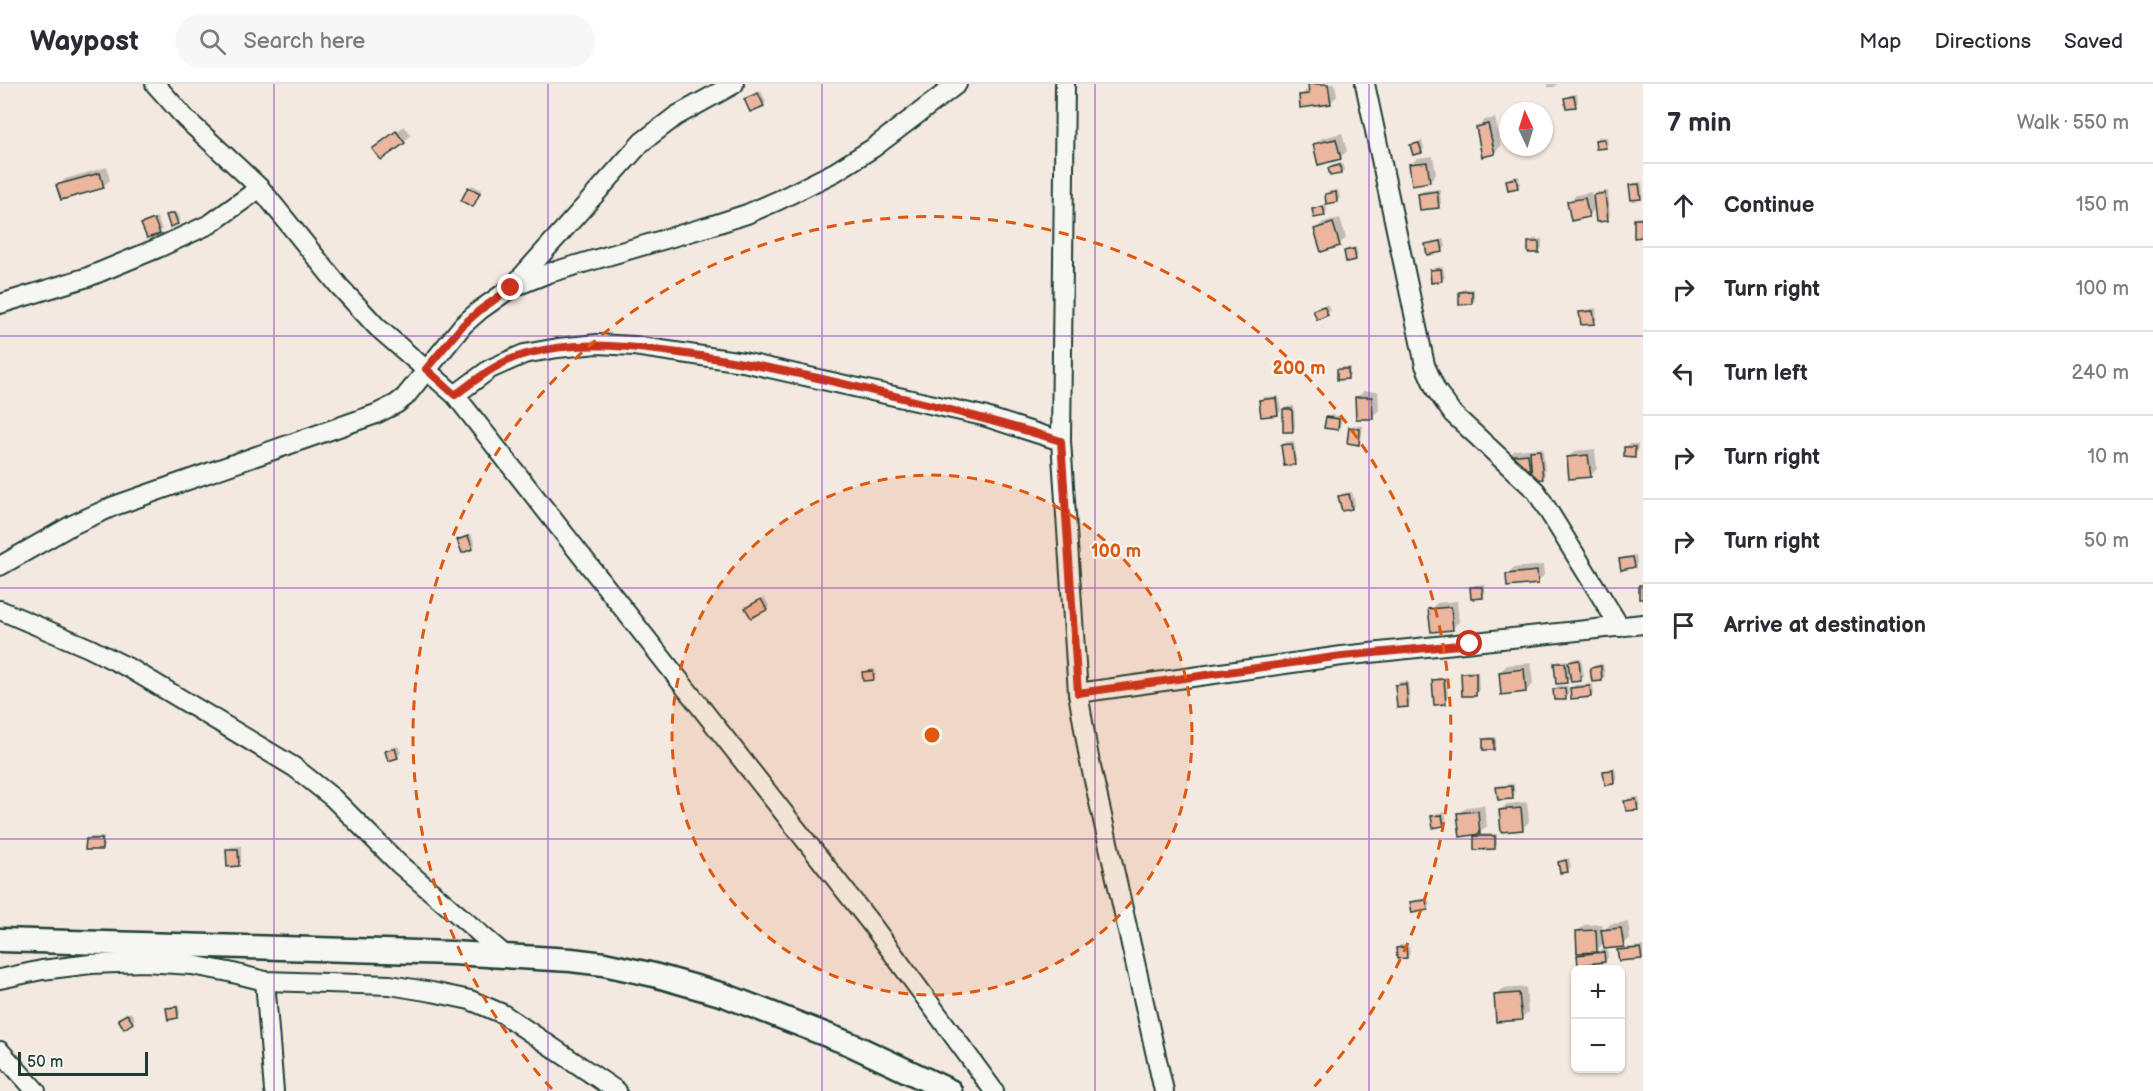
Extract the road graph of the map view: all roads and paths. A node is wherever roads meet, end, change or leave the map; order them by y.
1 (155, 84) edge
2 (734, 84) edge
3 (957, 84) edge
4 (1065, 84) edge
5 (1365, 84) edge
6 (260, 188) junction
7 (511, 288) junction
8 (0, 304) edge
9 (426, 369) junction
10 (455, 395) junction
11 (1061, 441) junction
12 (0, 566) edge
13 (0, 610) edge
14 (1643, 624) edge
15 (1620, 627) junction
16 (1078, 693) junction
17 (0, 940) edge
18 (506, 956) junction
19 (0, 979) edge
20 (265, 981) junction
21 (0, 1051) edge
22 (36, 1091) edge
23 (274, 1091) edge
24 (617, 1091) edge
25 (951, 1091) edge
26 (994, 1091) edge
27 (1164, 1091) edge

1 - 6 street
2 - 7 street
3 - 7 street
4 - 11 street
5 - 15 street
6 - 8 street
6 - 9 street
7 - 9 street
9 - 10 street
9 - 12 street
10 - 11 street
10 - 26 street
11 - 16 street
13 - 18 street
14 - 15 street
15 - 16 street
16 - 27 street
17 - 18 main road
18 - 25 main road
19 - 20 street
20 - 23 street
20 - 24 street
21 - 22 street

